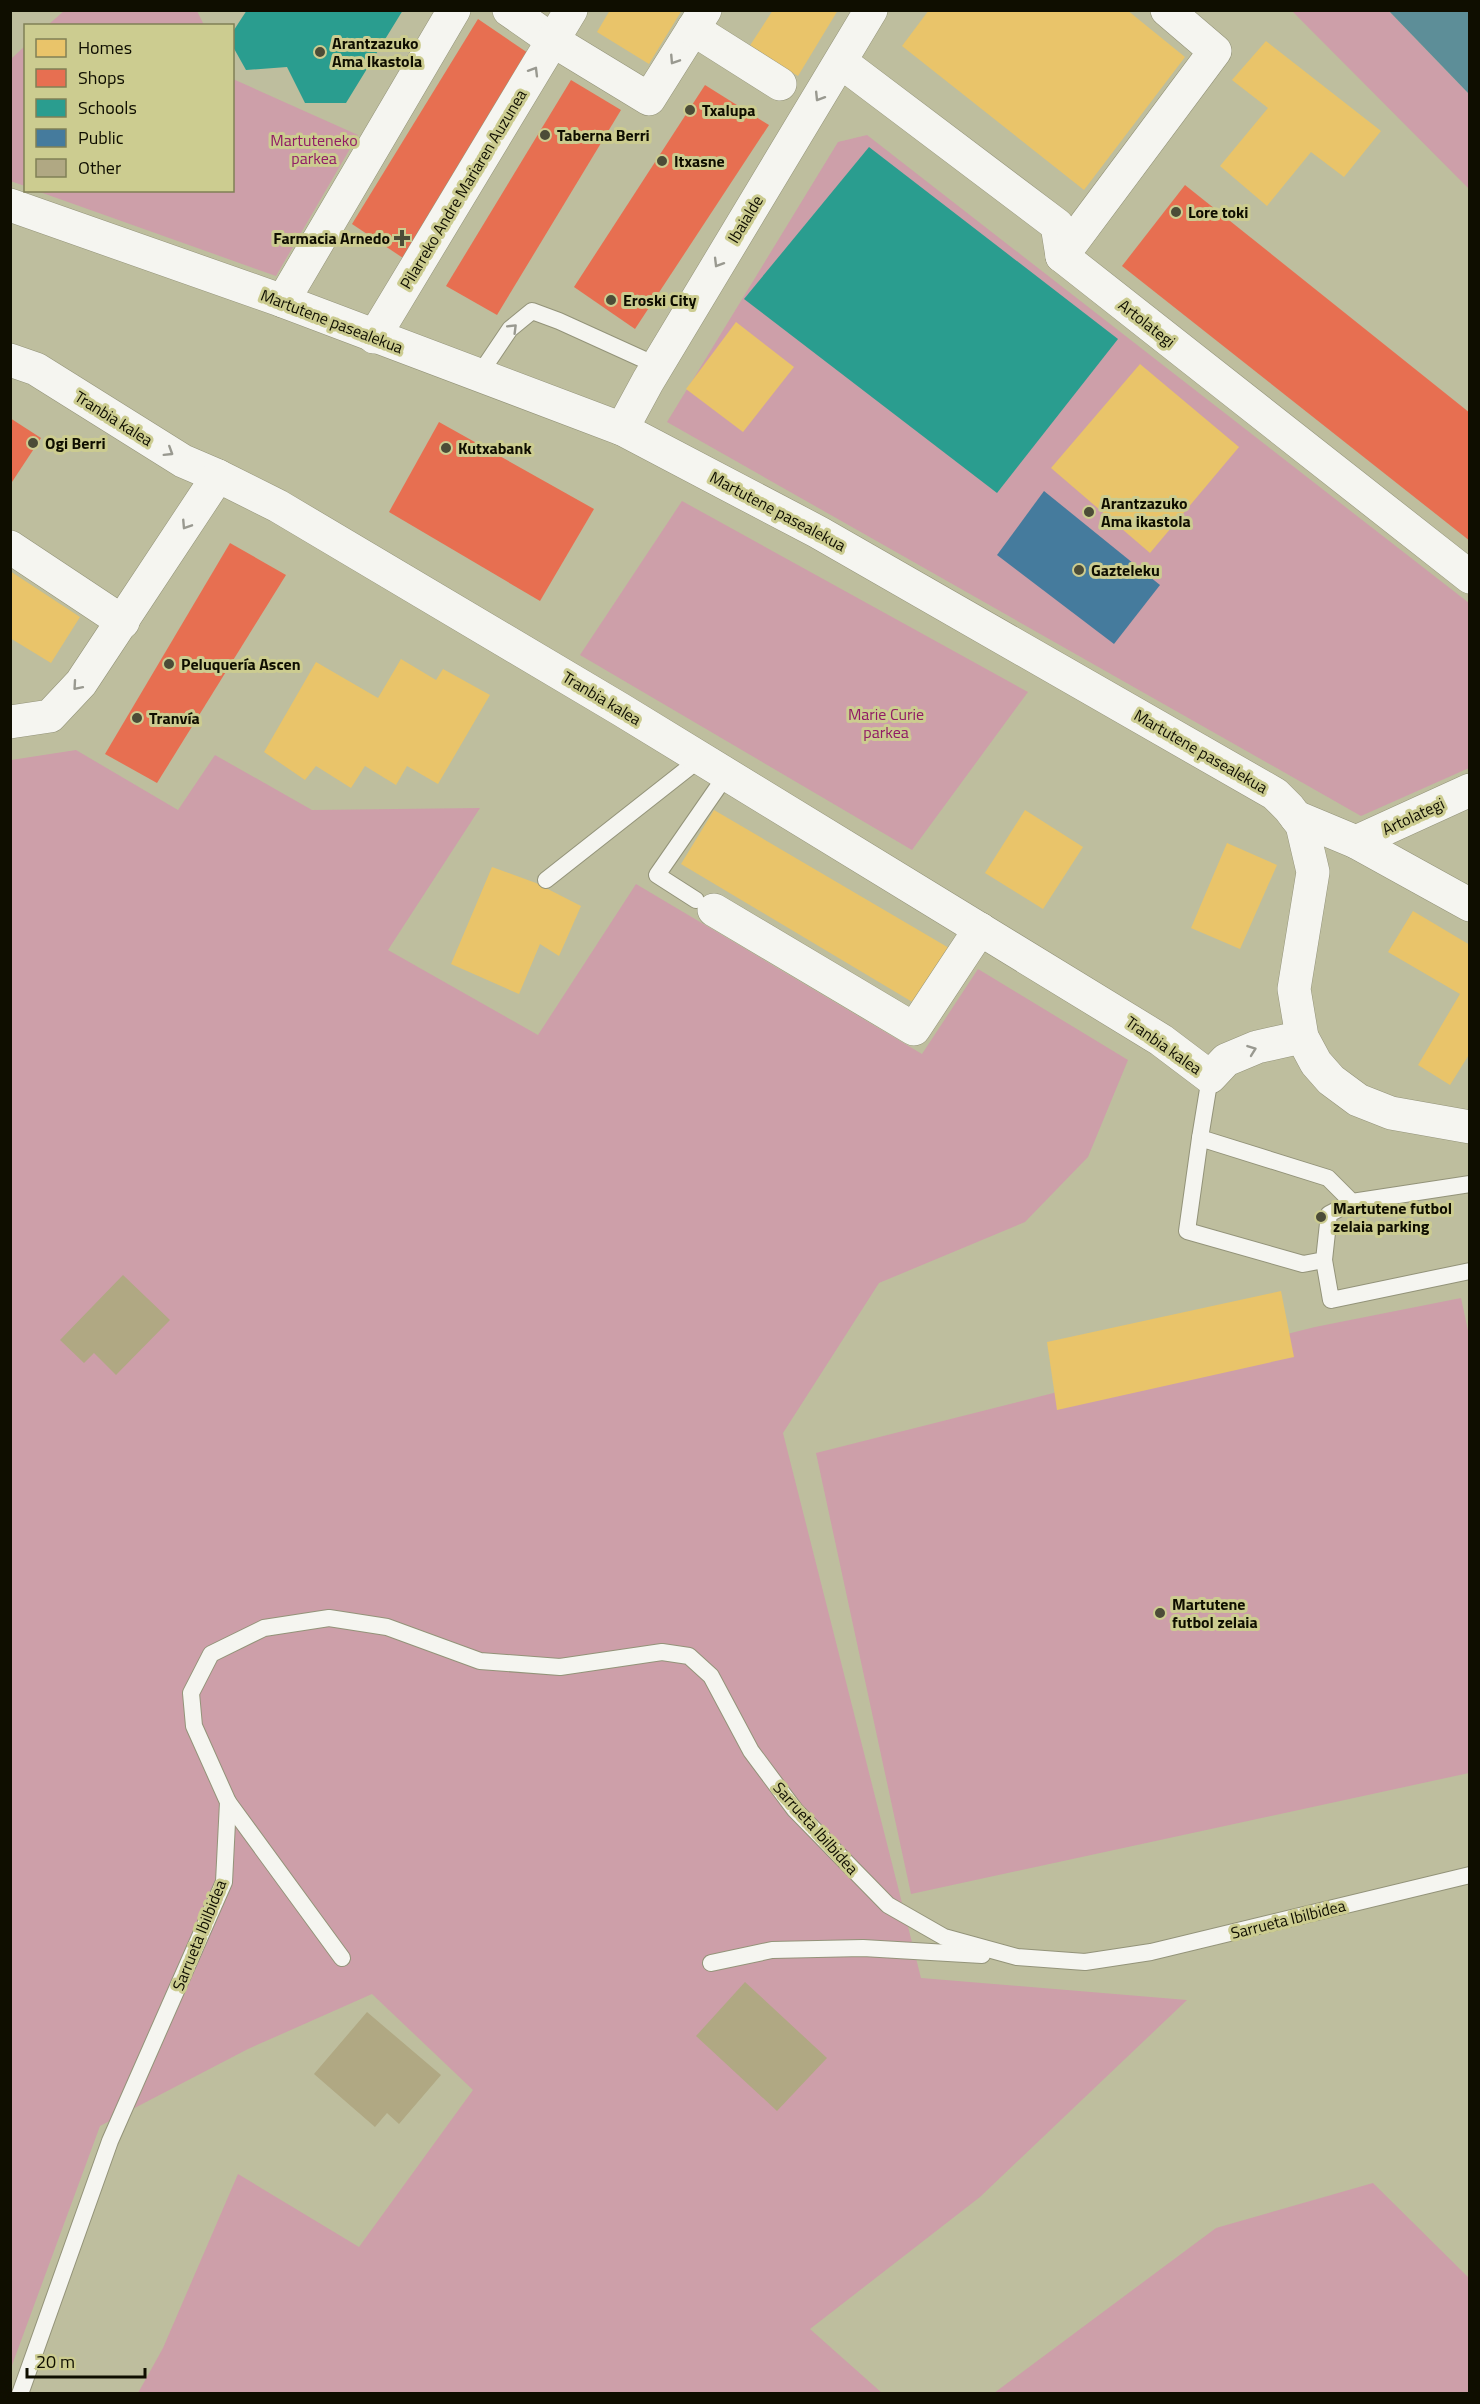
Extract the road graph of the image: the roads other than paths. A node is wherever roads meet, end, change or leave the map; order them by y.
1 (454, 10) edge
2 (508, 10) edge
3 (571, 10) edge
4 (871, 10) edge
5 (1167, 10) edge
6 (699, 20) edge
7 (552, 40) junction
8 (841, 62) junction
9 (780, 84) dead end
10 (10, 205) edge
11 (1062, 256) junction
12 (283, 302) junction
13 (374, 337) junction
14 (10, 360) edge
15 (657, 366) junction
16 (479, 375) junction
17 (622, 429) junction
18 (218, 476) junction
19 (10, 548) edge
20 (1470, 577) edge
21 (123, 622) junction
22 (10, 722) edge
23 (714, 766) junction
24 (1470, 790) edge
25 (1296, 817) junction
26 (1356, 842) junction
27 (546, 880) dead end
28 (705, 905) joint
29 (1470, 905) edge
30 (980, 929) junction
31 (1302, 1036) junction
32 (1210, 1077) junction
33 (1470, 1127) edge
34 (1200, 1138) junction
35 (1470, 1184) edge
36 (1352, 1202) junction
37 (1324, 1260) junction
38 (1470, 1271) edge
39 (228, 1802) junction
40 (1470, 1875) edge
41 (1017, 1957) junction
42 (342, 1958) dead end
43 (711, 1963) dead end
44 (21, 2394) edge

1 - 12 street
2 - 7 street
3 - 7 street, Pilarreko Andre Mariaren Auzunea
4 - 8 street, Ibaialde
5 - 11 street
6 -> 7 street
6 - 9 street
13 -> 7 street, Pilarreko Andre Mariaren Auzunea
8 - 11 street
8 -> 15 street, Ibaialde
10 - 12 street, Martutene pasealekua
11 - 20 street, Artolategi
12 - 13 street, Martutene pasealekua
13 - 16 street, Martutene pasealekua
14 -> 18 street, Tranbia kalea
16 -> 15 lane
15 - 17 street, Ibaialde
16 - 17 street, Martutene pasealekua
17 - 25 street, Martutene pasealekua
18 -> 21 street
18 - 23 street, Tranbia kalea
19 - 21 street
21 -> 22 street
23 - 27 lane
23 - 28 lane
23 - 30 street, Tranbia kalea
24 - 26 street, Artolategi
25 - 26 street
25 - 31 street, Martutene pasealekua
26 - 29 street
28 - 30 street
30 - 32 street, Tranbia kalea
32 -> 31 street, Tranbia kalea
31 - 33 street
32 - 34 lane
34 - 36 lane
34 - 37 lane
35 - 36 lane
36 - 37 lane
37 - 38 lane
39 - 41 lane, Sarrueta Ibilbidea
39 - 42 lane
39 - 44 lane, Sarrueta Ibilbidea
40 - 41 lane, Sarrueta Ibilbidea
41 - 43 lane

